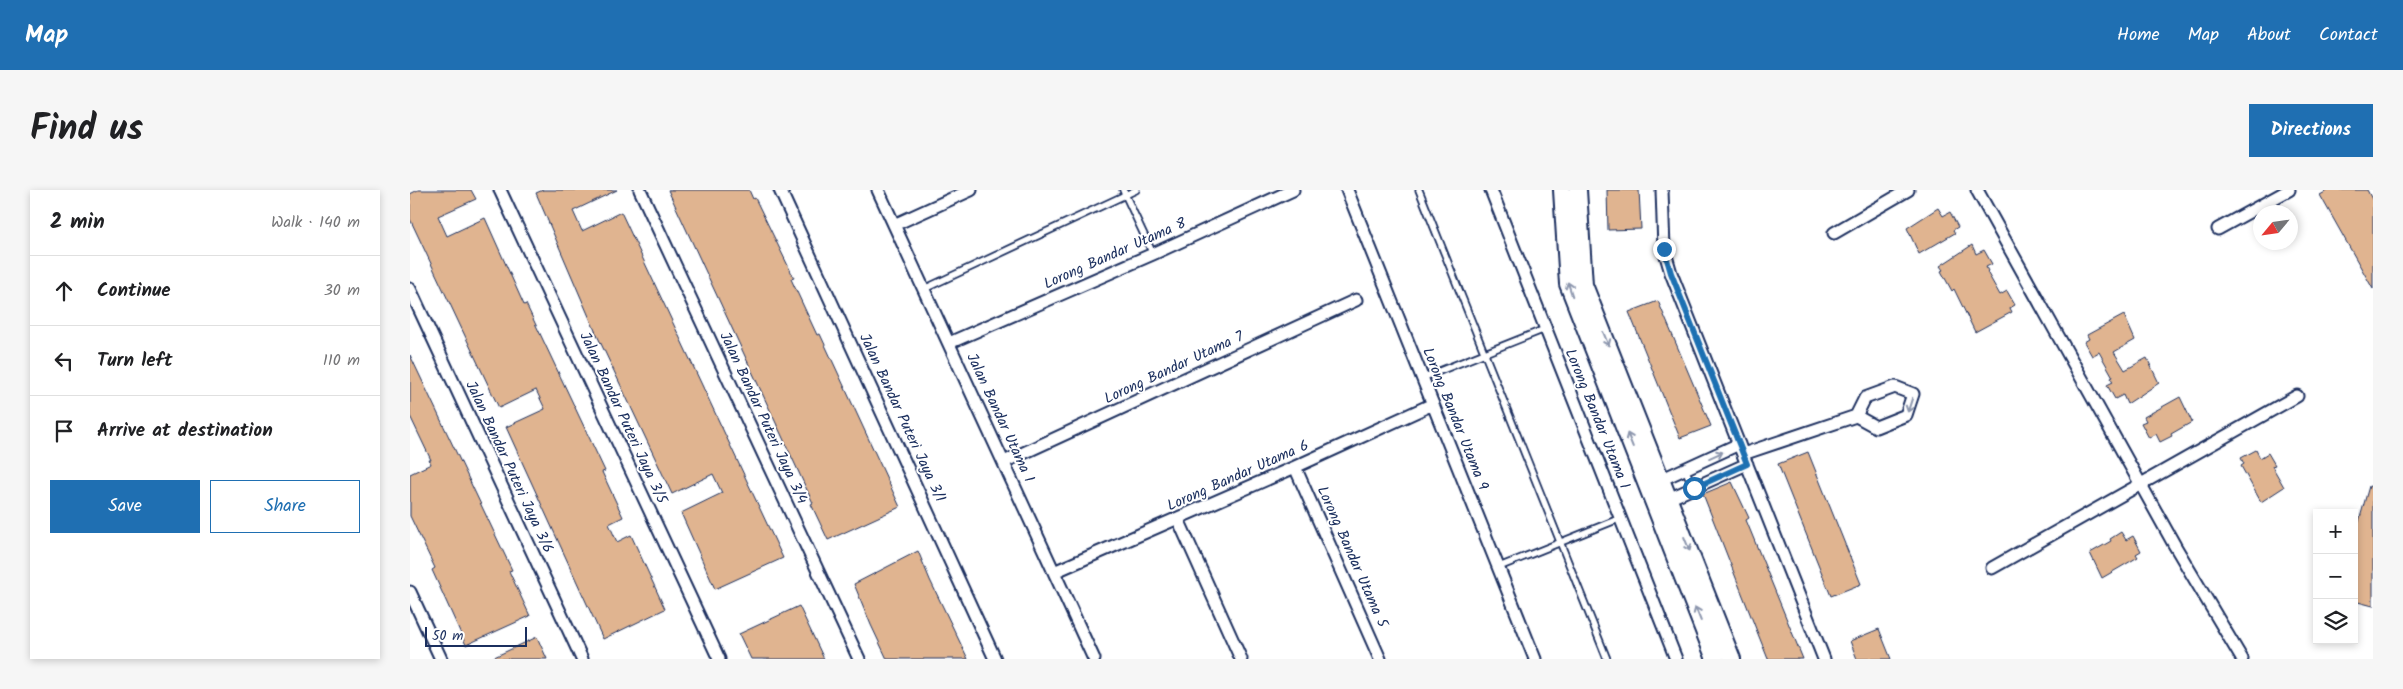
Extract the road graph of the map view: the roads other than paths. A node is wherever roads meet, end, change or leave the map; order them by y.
1 (500, 190) edge
2 (640, 190) edge
3 (780, 190) edge
4 (878, 190) edge
5 (971, 190) edge
6 (1136, 190) edge
7 (1293, 190) edge
8 (1347, 190) edge
9 (1419, 190) edge
10 (1490, 190) edge
11 (1562, 190) edge
12 (1578, 190) edge
13 (1662, 190) edge
14 (1908, 190) edge
15 (1977, 190) edge
16 (2289, 190) edge
17 (1124, 193) edge
18 (950, 194) edge
19 (894, 225) junction
20 (2218, 229) dead end
21 (1834, 233) dead end
22 (1153, 254) junction
23 (410, 288) edge
24 (924, 289) junction
25 (1356, 300) dead end
26 (1545, 329) junction
27 (949, 343) junction
28 (1484, 353) junction
29 (1422, 378) junction
30 (2297, 396) dead end
31 (1433, 404) junction
32 (1856, 416) junction
33 (1743, 454) junction
34 (1004, 462) junction
35 (1296, 467) junction
36 (1685, 468) junction
37 (1654, 482) junction
38 (2141, 484) junction
39 (1694, 488) junction
40 (1662, 502) junction
41 (1621, 518) junction
42 (1178, 519) junction
43 (1560, 543) junction
44 (1499, 567) junction
45 (1992, 568) dead end
46 (1054, 572) junction
47 (410, 592) edge
48 (441, 659) edge
49 (582, 659) edge
50 (719, 659) edge
51 (858, 659) edge
52 (995, 659) edge
53 (1094, 659) edge
54 (1241, 659) edge
55 (1380, 659) edge
56 (1535, 659) edge
57 (1607, 659) edge
58 (1676, 659) edge
59 (1715, 659) edge
60 (1732, 659) edge
61 (1824, 659) edge
62 (2242, 659) edge

1 - 50 street, Jalan Bandar Puteri Jaya 3/5
2 - 51 street, Jalan Bandar Puteri Jaya 3/4
3 - 52 street, Jalan Bandar Puteri Jaya 3/1
4 - 19 street, Jalan Bandar Utama 1
5 - 18 street
6 - 17 lane
7 - 22 street, Lorong Bandar Utama 8
8 - 29 street, Lorong Bandar Utama 9
9 - 28 lane
10 - 26 street, Lorong Bandar Utama 1
37 -> 11 street
12 -> 37 street
13 - 33 street
14 - 21 street
15 - 38 street
16 - 20 street
17 - 22 lane
17 - 24 lane
18 - 19 street
19 - 24 street, Jalan Bandar Utama 1
22 - 27 street, Lorong Bandar Utama 8
23 - 49 street, Jalan Bandar Puteri Jaya 3/6
24 - 27 street, Jalan Bandar Utama 1
25 - 34 street, Lorong Bandar Utama 7
26 - 28 lane
26 - 41 street, Lorong Bandar Utama 1
27 - 34 street, Jalan Bandar Utama 1
28 - 29 lane
28 - 43 lane
29 - 31 street, Lorong Bandar Utama 9
30 - 38 street
31 - 35 street, Lorong Bandar Utama 6
31 - 44 street, Lorong Bandar Utama 9
32 -> 32 street
32 - 33 street
36 -> 33 street
33 - 39 street
33 - 61 street
34 - 46 street, Jalan Bandar Utama 1
35 - 42 street, Lorong Bandar Utama 6
35 - 55 street, Lorong Bandar Utama 5
36 - 37 street
36 - 39 lane
37 - 40 street
38 - 45 street
38 - 62 street
39 - 40 street
59 -> 40 street
40 -> 60 street
41 - 43 lane
41 - 58 street, Lorong Bandar Utama 1
42 - 46 street, Lorong Bandar Utama 6
42 - 54 street
43 - 44 lane
43 - 57 lane
44 - 56 street, Lorong Bandar Utama 9
46 - 53 street, Jalan Bandar Utama 1
47 - 48 street

